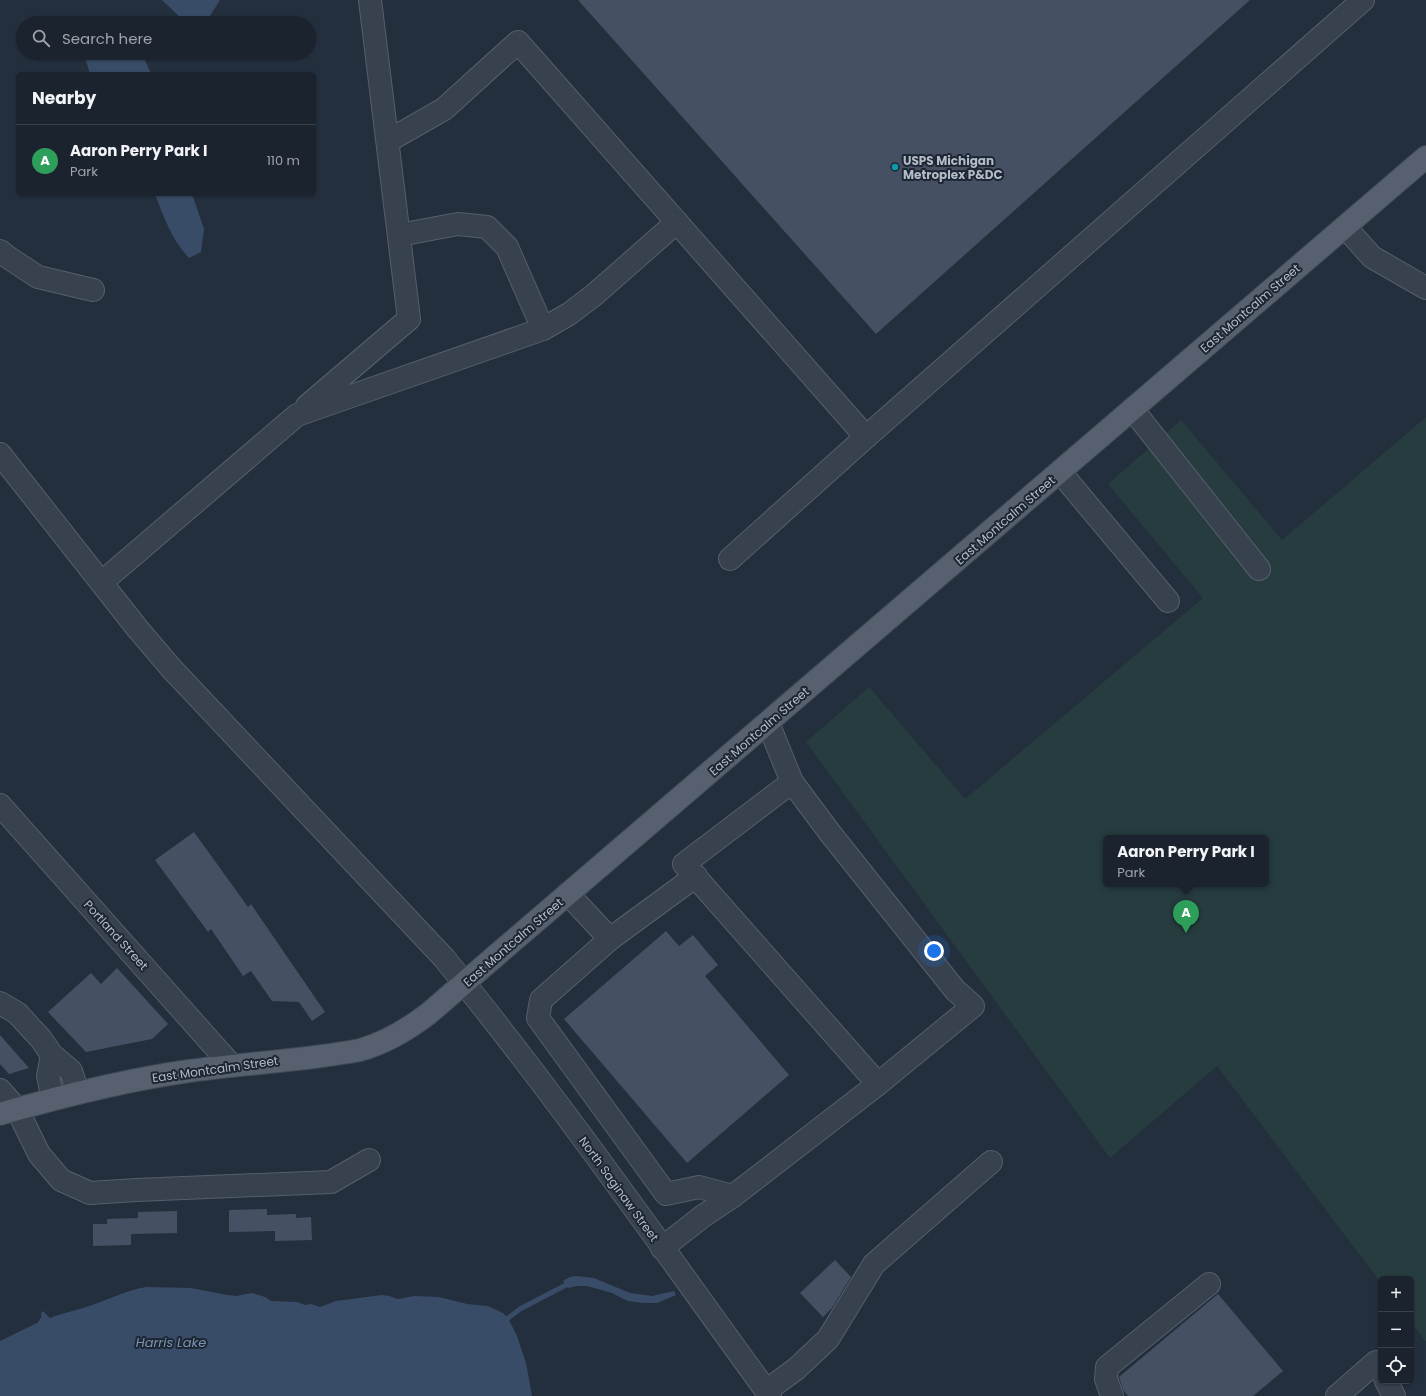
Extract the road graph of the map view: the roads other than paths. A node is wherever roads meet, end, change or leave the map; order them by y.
1 (370, 0) edge
2 (1363, 0) edge
3 (388, 141) junction
4 (1426, 157) edge
5 (676, 222) junction
6 (1345, 227) junction
7 (399, 235) junction
8 (0, 251) edge
9 (1426, 288) edge
10 (93, 290) dead end
11 (543, 329) junction
12 (1132, 410) junction
13 (297, 415) junction
14 (866, 437) junction
15 (0, 454) edge
16 (1060, 472) junction
17 (730, 558) dead end
18 (1259, 569) dead end
19 (102, 582) junction
20 (1168, 601) dead end
21 (768, 723) junction
22 (792, 782) junction
23 (0, 805) edge
24 (696, 876) junction
25 (568, 894) junction
26 (610, 940) junction
27 (464, 983) junction
28 (0, 1003) edge
29 (52, 1055) junction
30 (232, 1066) junction
31 (878, 1084) junction
32 (0, 1090) edge
33 (78, 1093) junction
34 (53, 1099) junction
35 (9, 1112) edge
36 (369, 1160) dead end
37 (991, 1162) dead end
38 (733, 1196) junction
39 (662, 1248) junction
40 (1209, 1284) dead end
41 (1378, 1366) edge
42 (1388, 1384) edge
43 (768, 1394) edge
44 (1112, 1396) edge
45 (1337, 1396) edge
46 (1394, 1396) edge

1 - 3 street
2 - 14 street
3 - 5 street
3 - 7 street
4 - 6 main road, East Montcalm Street
5 - 11 street
5 - 14 street
6 - 9 street
6 - 12 main road, East Montcalm Street
7 - 11 street
7 - 13 street
8 - 10 street
11 - 13 street
12 - 16 main road, East Montcalm Street
12 - 18 street
13 - 19 street
14 - 17 street
15 - 19 street, North Saginaw Street
16 - 20 street
16 - 21 main road, East Montcalm Street
19 - 27 street, North Saginaw Street
21 - 22 street
21 - 25 main road, East Montcalm Street
22 - 24 street
22 - 31 street
23 - 30 street, Portland Street
24 - 26 street
24 - 31 street
25 - 26 street
25 - 27 main road, East Montcalm Street
26 - 38 street
27 - 30 main road, East Montcalm Street
27 - 39 street, North Saginaw Street
28 - 29 street
29 - 33 street
29 - 34 street
30 - 33 main road, East Montcalm Street
31 - 38 street
32 - 35 street
33 - 34 main road, East Montcalm Street
34 - 35 main road, East Montcalm Street
35 - 36 street
37 - 43 street
38 - 39 street
39 - 43 street, North Saginaw Street
40 - 44 street
41 - 45 street
42 - 46 street

